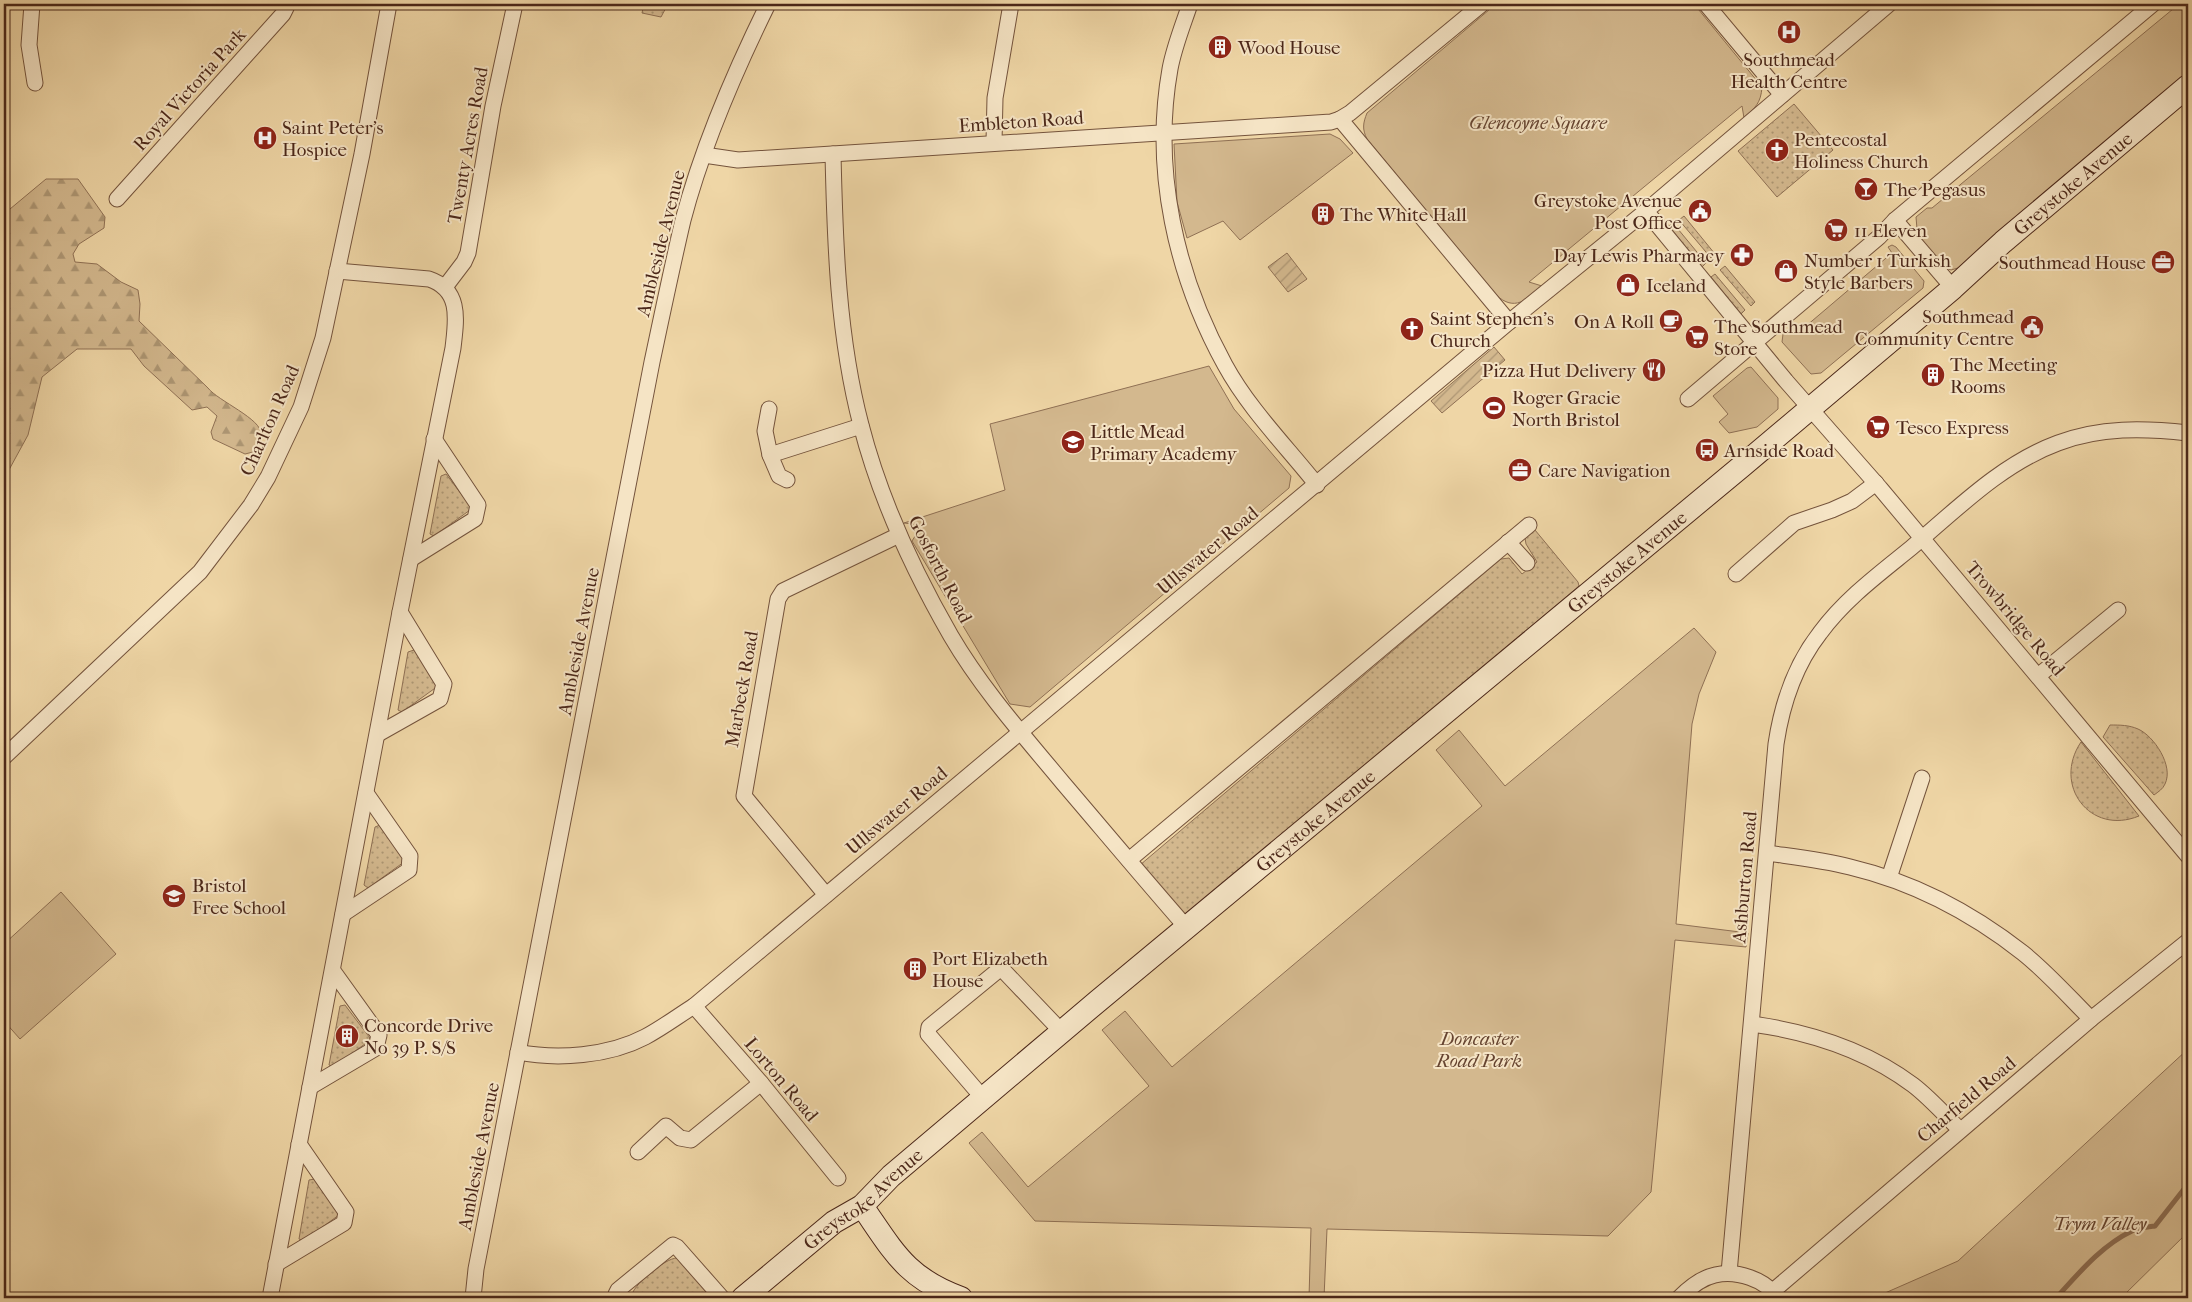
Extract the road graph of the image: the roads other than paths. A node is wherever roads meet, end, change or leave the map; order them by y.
1 (32, 4) edge
2 (286, 4) edge
3 (389, 4) edge
4 (515, 4) edge
5 (768, 4) edge
6 (1011, 4) edge
7 (1190, 4) edge
8 (1482, 4) edge
9 (1706, 4) edge
10 (1889, 4) edge
11 (2153, 4) edge
12 (35, 83) dead end
13 (2188, 86) edge
14 (1782, 95) junction
15 (1340, 118) junction
16 (1164, 131) junction
17 (994, 142) junction
18 (833, 154) junction
19 (704, 155) junction
20 (117, 199) dead end
21 (1646, 211) junction
22 (1895, 220) junction
23 (337, 271) junction
24 (445, 287) junction
25 (1953, 288) junction
26 (1509, 322) junction
27 (1755, 343) junction
28 (1688, 399) dead end
29 (1811, 408) junction
30 (769, 409) dead end
31 (861, 426) junction
32 (2188, 433) edge
33 (434, 439) junction
34 (770, 455) junction
35 (787, 480) dead end
36 (1876, 483) junction
37 (1317, 485) junction
38 (1529, 525) dead end
39 (899, 535) junction
40 (1922, 538) junction
41 (1508, 542) junction
42 (411, 559) junction
43 (1527, 564) dead end
44 (1736, 574) dead end
45 (2118, 610) dead end
46 (400, 612) junction
47 (2038, 676) junction
48 (1020, 732) junction
49 (378, 734) junction
50 (4, 758) edge
51 (1922, 778) dead end
52 (366, 793) junction
53 (1767, 853) junction
54 (2188, 856) edge
55 (1129, 860) junction
56 (1889, 878) junction
57 (826, 895) junction
58 (343, 914) junction
59 (1187, 928) junction
60 (2188, 940) edge
61 (333, 970) junction
62 (694, 1006) junction
63 (2091, 1019) junction
64 (1752, 1024) junction
65 (1062, 1032) junction
66 (518, 1052) junction
67 (761, 1083) junction
68 (310, 1087) junction
69 (983, 1098) junction
70 (1960, 1130) junction
71 (299, 1144) junction
72 (638, 1152) dead end
73 (838, 1178) dead end
74 (862, 1206) junction
75 (276, 1264) junction
76 (1729, 1273) junction
77 (1775, 1295) edge
78 (270, 1298) edge
79 (474, 1298) edge
80 (618, 1298) edge
81 (722, 1298) edge
82 (743, 1298) edge
83 (961, 1298) edge
84 (1679, 1298) edge

1 - 12 street
2 - 20 street, Royal Victoria Park
3 - 23 street, Charlton Road
4 - 24 street, Twenty Acres Road
5 - 19 street, Ambleside Avenue
6 - 17 street
7 - 16 street
8 - 15 street
9 - 14 street
10 - 14 street, Ullswater Road
11 - 22 street
13 - 25 street, Greystoke Avenue
14 - 21 street, Ullswater Road
15 - 16 street, Embleton Road
15 - 26 street
16 - 17 street, Embleton Road
16 - 37 street
17 - 18 street, Embleton Road
18 - 19 street, Embleton Road
18 - 31 street, Gosforth Road
19 - 66 street, Ambleside Avenue
21 - 26 street, Ullswater Road
21 - 27 street
22 - 25 street
22 - 27 street
23 - 24 street
23 - 50 street, Charlton Road
24 - 33 street
25 - 29 street, Greystoke Avenue
26 - 37 street, Ullswater Road
27 - 28 street
27 - 29 street
29 - 36 street, Trowbridge Road
29 - 59 street, Greystoke Avenue
30 - 34 street
31 - 34 street
31 - 39 street, Gosforth Road
32 - 40 street, Ashburton Road
33 - 42 street
33 - 42 street
34 - 35 street
36 - 40 street, Trowbridge Road
36 - 44 street
37 - 48 street, Ullswater Road
38 - 41 street
39 - 48 street, Gosforth Road
39 - 57 street, Marbeck Road
40 - 47 street, Trowbridge Road
40 - 53 street, Ashburton Road
41 - 43 street
41 - 55 street
42 - 46 street
45 - 47 street
46 - 49 street
46 - 49 street
47 - 54 street, Trowbridge Road
48 - 55 street, Gosforth Road
48 - 57 street, Ullswater Road
49 - 52 street
51 - 56 street
52 - 58 street
52 - 58 street
53 - 56 street
53 - 64 street, Ashburton Road
55 - 59 street, Gosforth Road
56 - 63 street
57 - 62 street, Ullswater Road
58 - 61 street
59 - 65 street, Greystoke Avenue
60 - 63 street, Charfield Road
61 - 68 street
61 - 68 street
62 - 66 street, Ullswater Road
62 - 67 street, Lorton Road
63 - 70 street, Charfield Road
64 - 70 street
64 - 76 street, Ashburton Road
65 - 69 street, Greystoke Avenue
65 - 69 street
66 - 79 street, Ambleside Avenue
67 - 72 street
67 - 73 street, Lorton Road
68 - 71 street
69 - 74 street, Greystoke Avenue
70 - 77 street, Charfield Road
71 - 75 street
71 - 75 street
74 - 82 street, Greystoke Avenue
74 - 83 street
75 - 78 street
76 - 77 street
76 - 84 street
80 - 81 street

